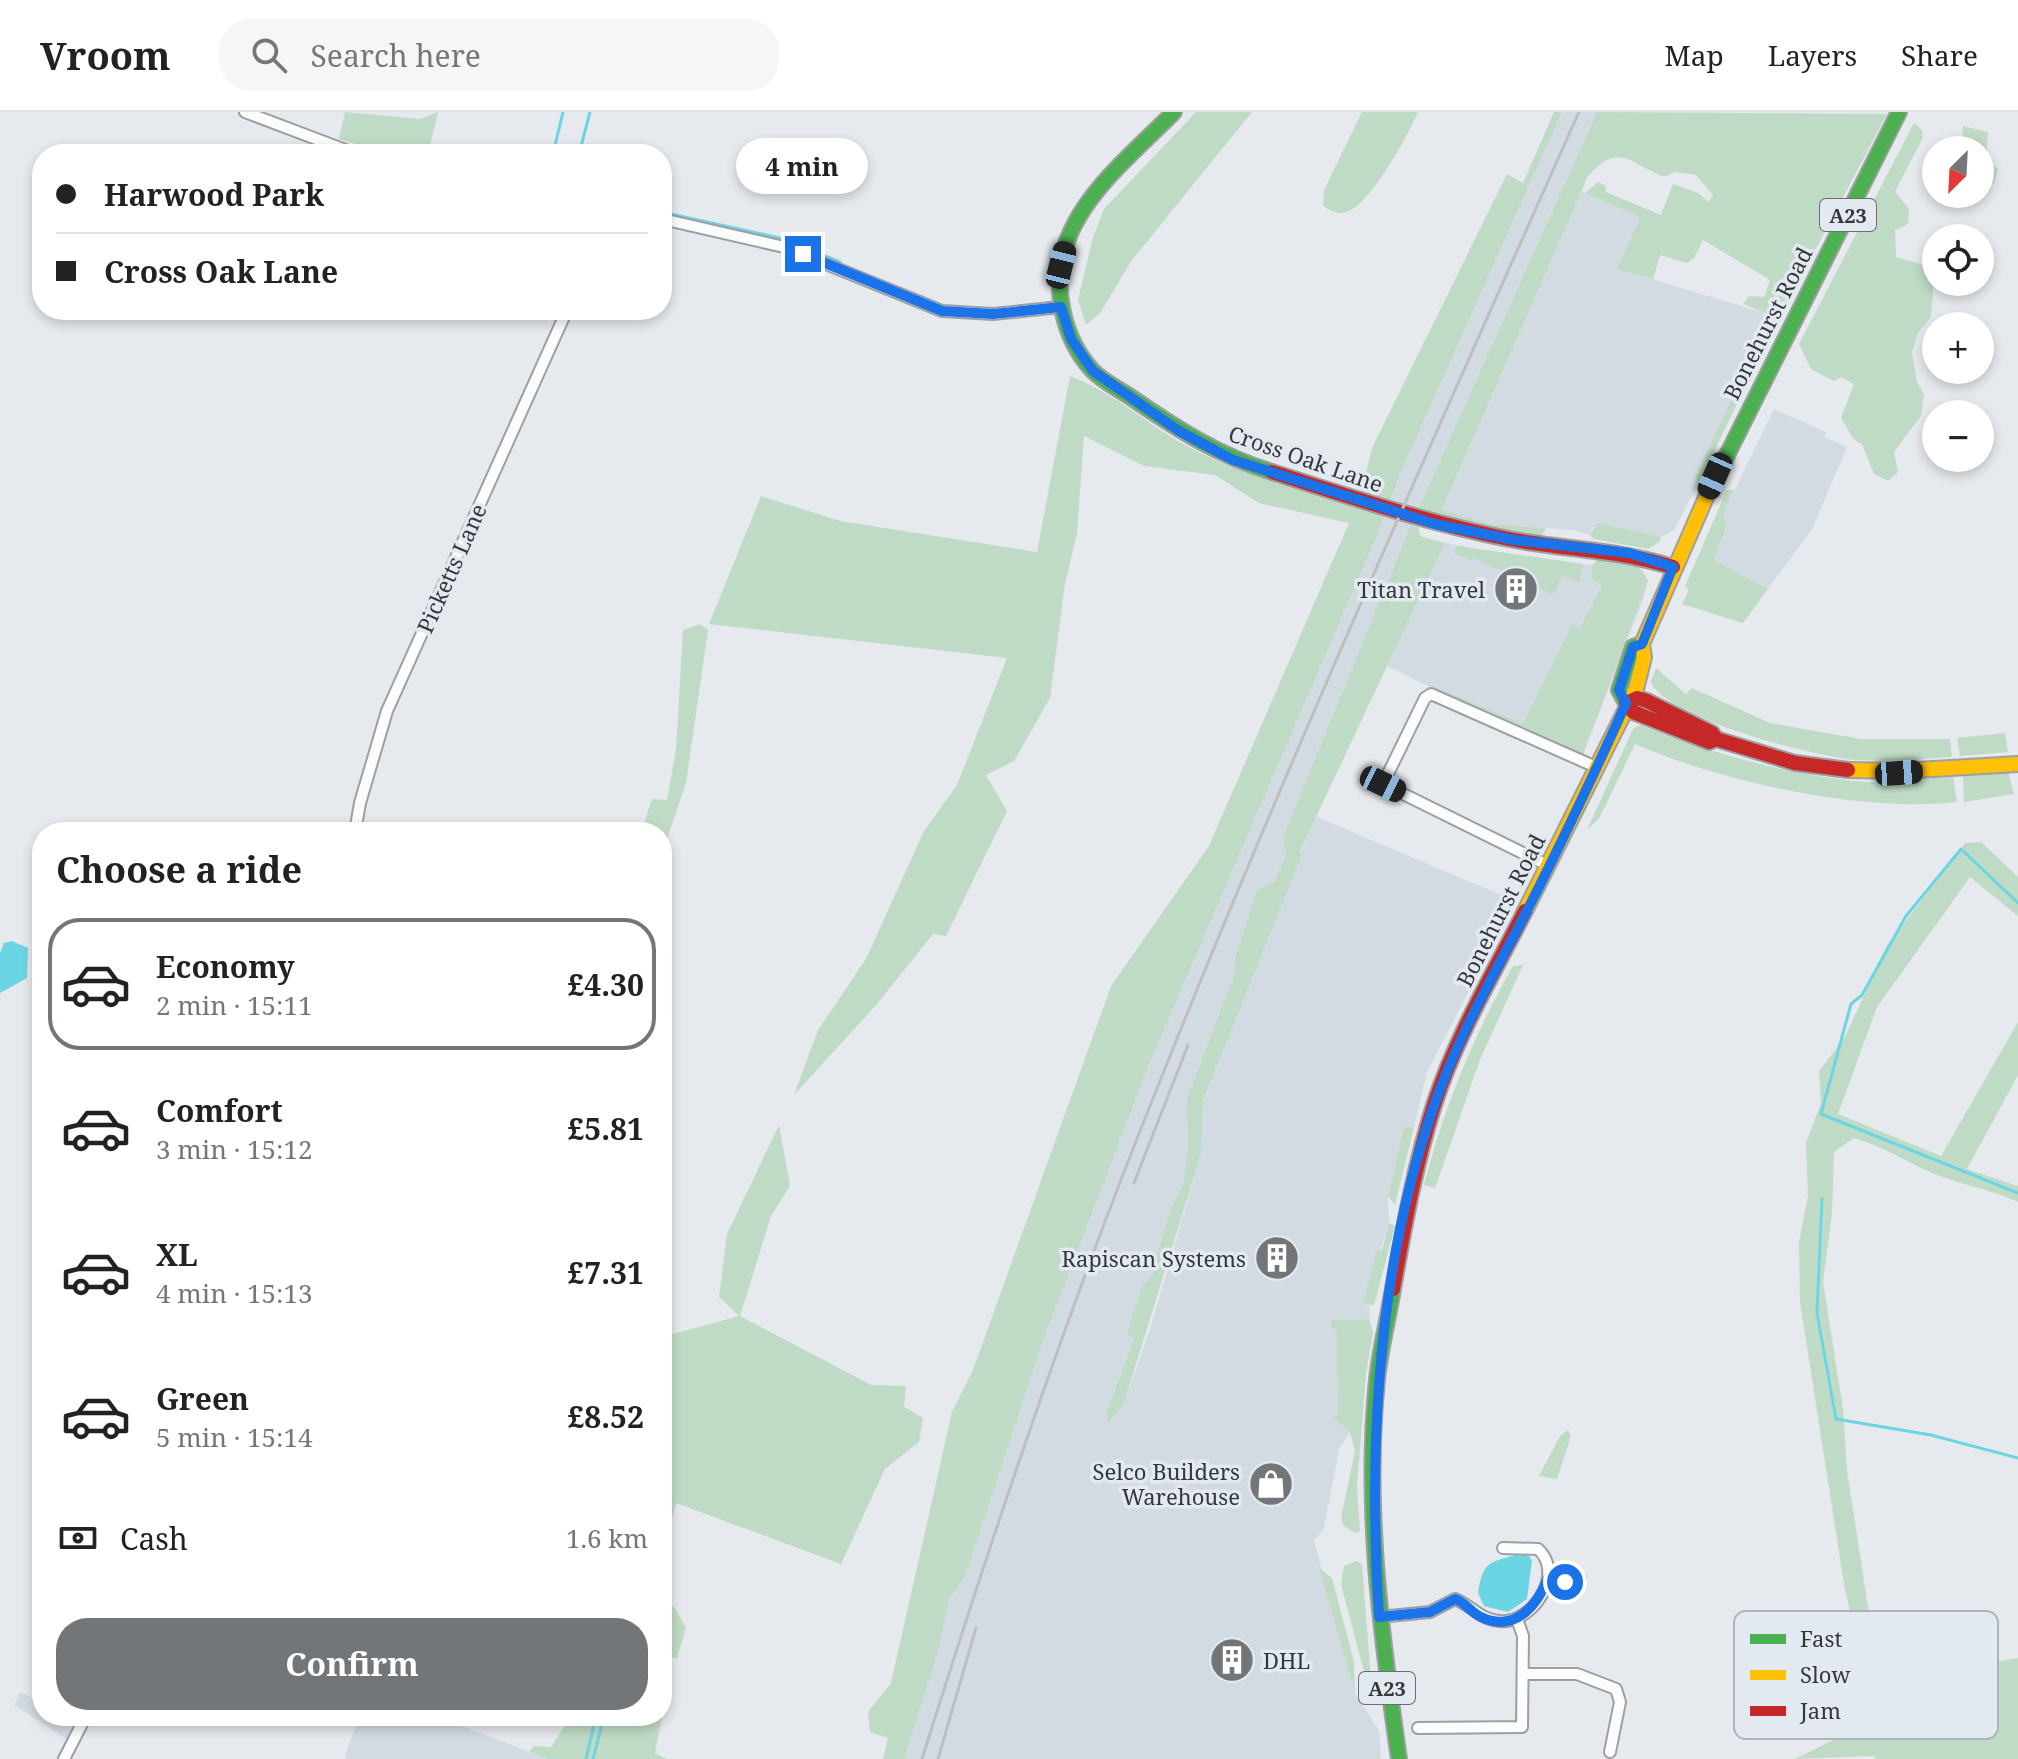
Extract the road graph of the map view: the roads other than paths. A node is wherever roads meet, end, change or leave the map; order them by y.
1 (245, 112) edge
2 (1174, 112) edge
3 (1899, 112) edge
4 (330, 144) edge
5 (672, 221) edge
6 (1061, 307) junction
7 (563, 320) edge
8 (1673, 567) junction
9 (1626, 703) junction
10 (2018, 764) edge
11 (1596, 767) junction
12 (358, 822) edge
13 (1549, 866) junction
14 (1503, 1548) dead end
15 (1548, 1578) junction
16 (1580, 1578) dead end
17 (1379, 1617) junction
18 (1517, 1619) junction
19 (1523, 1674) junction
20 (81, 1726) edge
21 (1418, 1728) dead end
22 (1610, 1752) dead end
23 (64, 1759) edge
24 (1399, 1759) edge

1 - 4 street
2 - 6 main road
3 - 8 main road, Bonehurst Road / A23
5 - 6 street
6 - 8 main road, Cross Oak Lane
7 - 12 street, Picketts Lane
8 - 9 main road, Bonehurst Road / A23
9 - 10 main road
9 - 11 main road, Bonehurst Road / A23
11 - 13 main road, Bonehurst Road / A23
11 - 13 street
13 - 17 main road, Bonehurst Road / A23
14 - 15 street
15 - 16 street
15 - 18 street
17 - 18 street
17 - 24 main road, Bonehurst Road / A23
18 - 19 street
19 - 21 street
19 - 22 street
20 - 23 street

